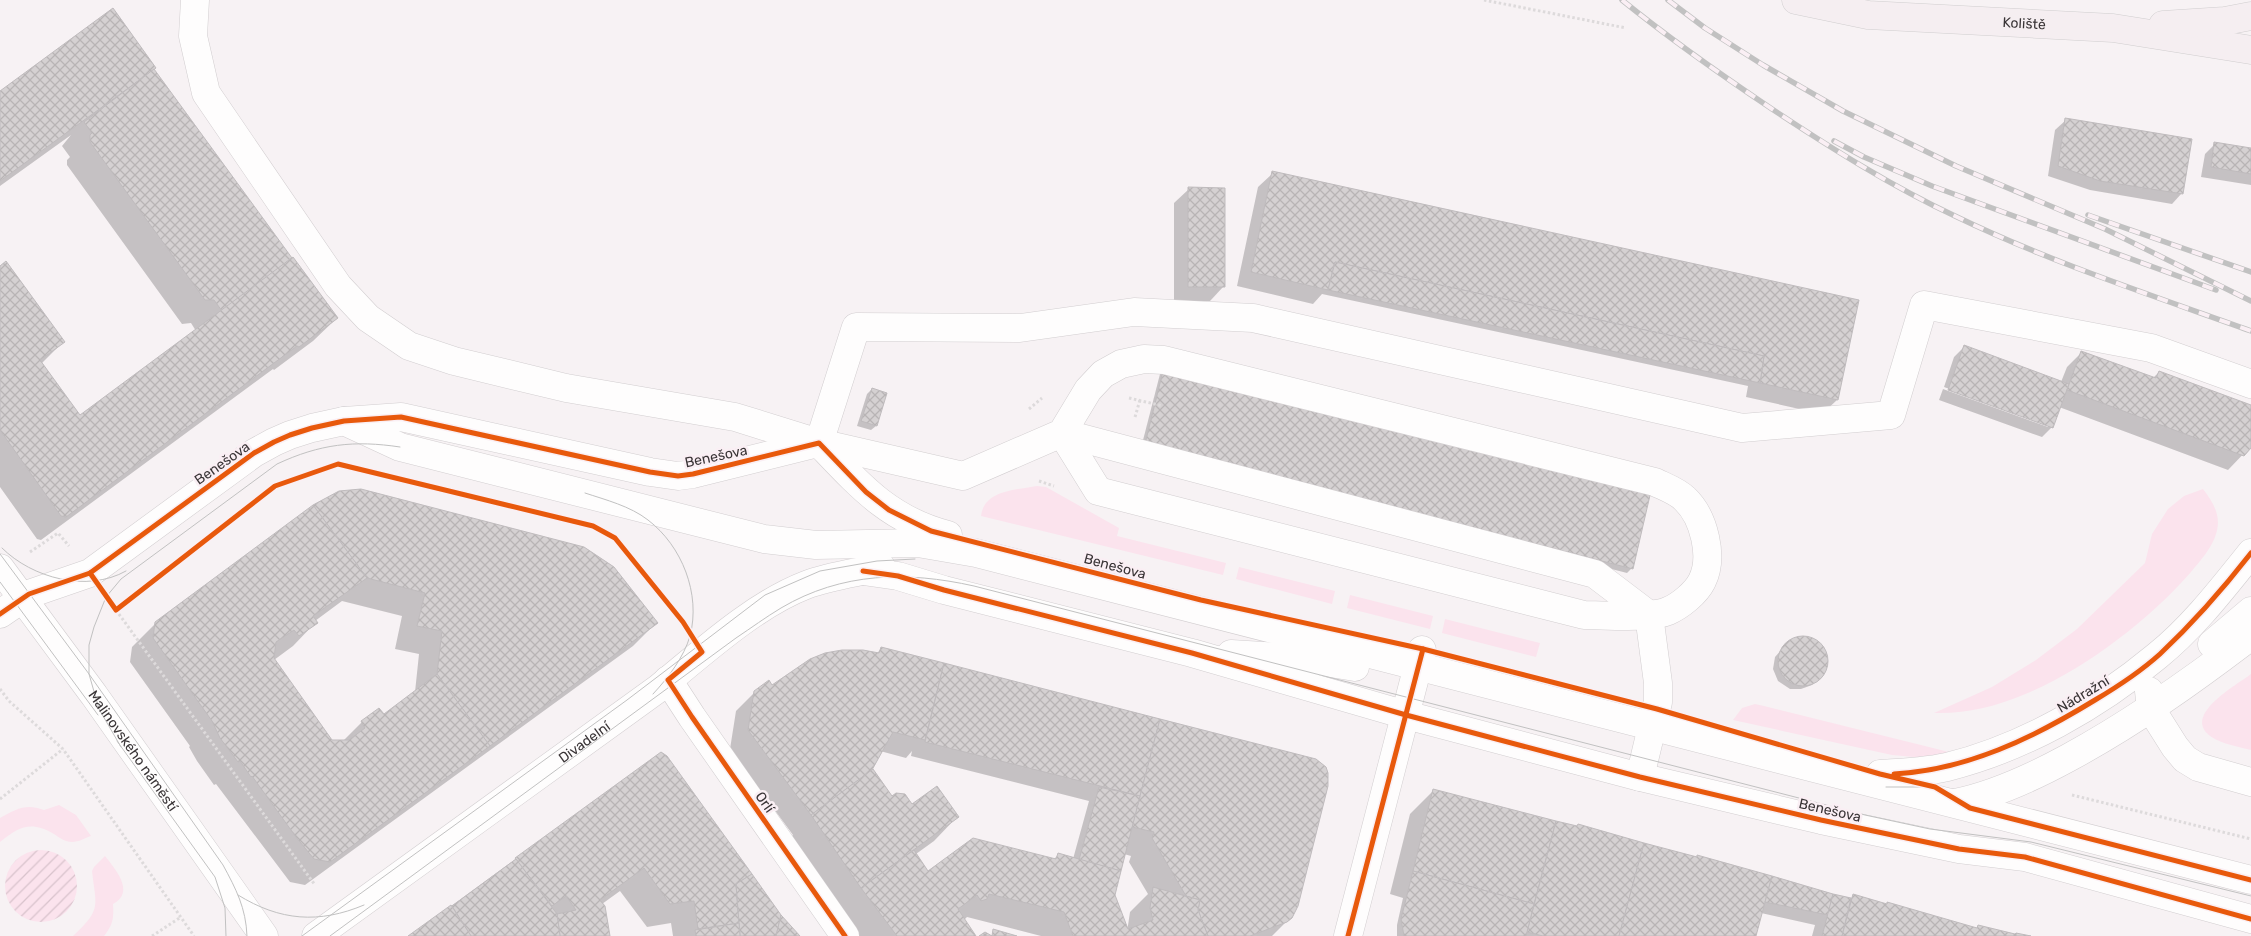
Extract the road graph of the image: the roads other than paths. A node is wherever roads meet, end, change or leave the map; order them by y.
1 (195, 0) edge
2 (1796, 0) edge
3 (2251, 16) edge
4 (2113, 28) junction
5 (2251, 50) edge
6 (2251, 384) edge
7 (344, 421) junction
8 (1062, 433) junction
9 (819, 443) junction
10 (2251, 553) edge
11 (1023, 566) junction
12 (0, 568) edge
13 (972, 568) junction
14 (1078, 568) junction
15 (863, 571) junction
16 (23, 599) junction
17 (2251, 612) edge
18 (0, 614) edge
19 (1649, 615) junction
20 (2251, 636) edge
21 (1286, 640) junction
22 (1329, 643) junction
23 (1382, 648) junction
24 (1192, 653) junction
25 (2158, 656) junction
26 (1418, 666) junction
27 (668, 680) junction
28 (2150, 700) junction
29 (1406, 715) junction
30 (1653, 726) junction
31 (1880, 774) junction
32 (1640, 777) junction
33 (2251, 782) edge
34 (1954, 800) junction
35 (2251, 880) edge
36 (2251, 919) edge
37 (264, 936) edge
38 (316, 936) edge
39 (845, 936) edge
40 (1348, 936) edge

1 - 9 street
2 - 4 main road, Koliště
3 - 4 main road
4 - 5 main road, Koliště
6 - 9 street
7 - 9 street, Benešova
7 - 11 street
7 - 16 street, Benešova
8 - 9 street
8 - 19 street
8 - 19 street
8 - 19 street
9 - 14 street, Benešova
10 - 25 street, Nádražní
11 - 13 street
11 - 14 street
11 - 22 street
12 - 16 street, Malinovského náměstí
13 - 15 street, Divadelní
13 - 21 street
14 - 23 street, Benešova
15 - 24 street, Benešova
15 - 27 street, Divadelní
16 - 18 street, Benešova
16 - 37 street, Malinovského náměstí
17 - 28 street
19 - 30 street
20 - 28 street
21 - 22 street
21 - 23 street
22 - 23 street
23 - 26 street, Benešova
24 - 26 street
24 - 29 street, Benešova
25 - 28 street
25 - 31 street, Nádražní
26 - 29 street
26 - 30 street, Benešova
27 - 38 street, Divadelní
27 - 39 street, Orlí
28 - 33 street
28 - 34 street
29 - 32 street, Benešova
29 - 40 street
30 - 31 street, Benešova
30 - 32 street
30 - 34 street
31 - 34 street, Benešova
32 - 36 street, Benešova
34 - 35 street, Benešova

